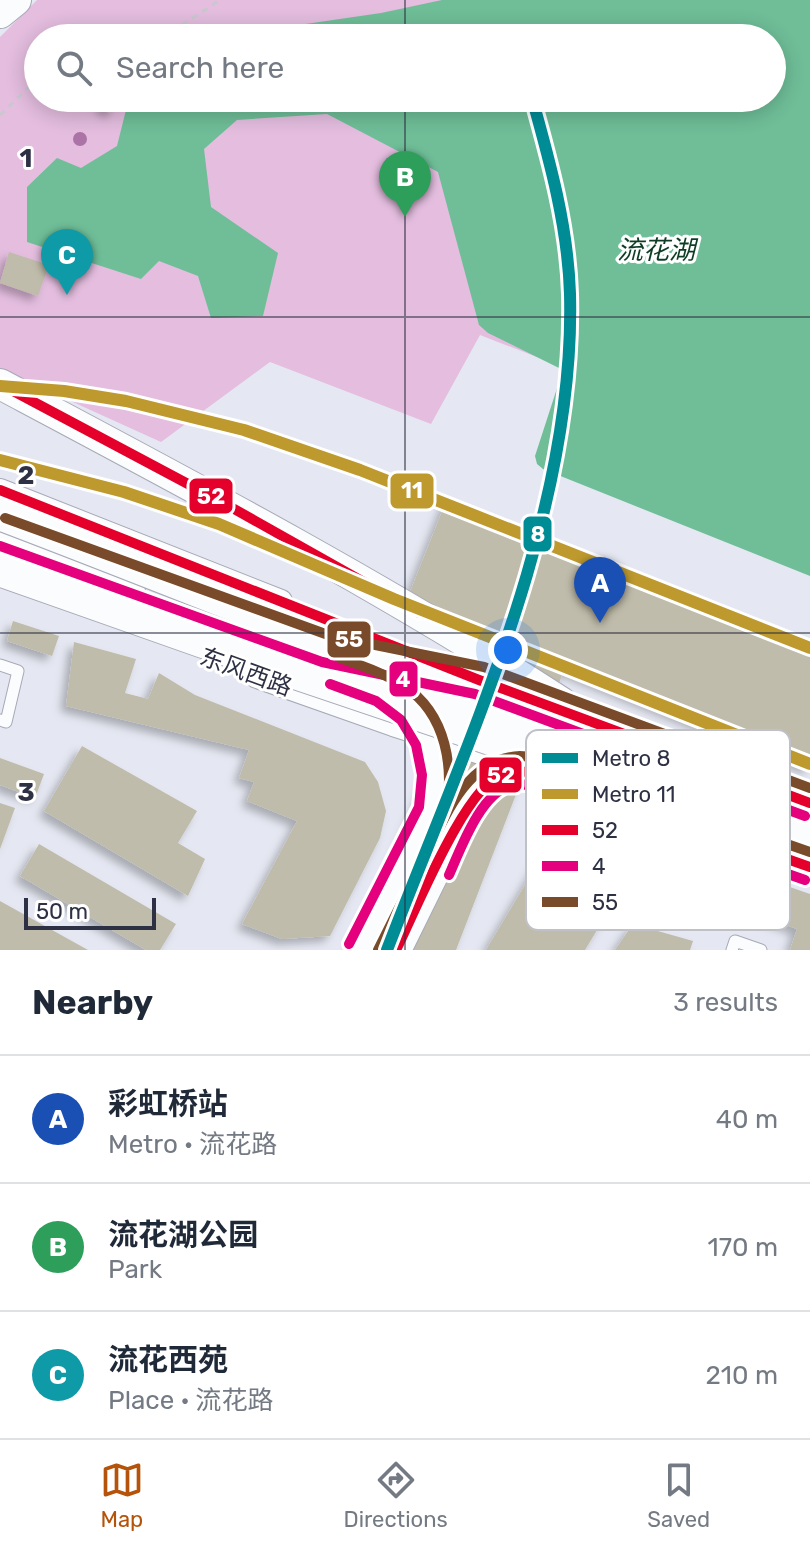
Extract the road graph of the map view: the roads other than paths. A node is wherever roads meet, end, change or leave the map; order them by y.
1 (16, 0) edge
2 (0, 13) edge
3 (0, 384) edge
4 (0, 490) edge
5 (0, 511) edge
6 (0, 531) edge
7 (0, 545) edge
8 (0, 567) edge
9 (0, 585) edge
10 (225, 621) junction
11 (0, 665) edge
12 (479, 680) junction
13 (385, 690) junction
14 (0, 720) edge
15 (593, 722) junction
16 (556, 730) edge
17 (614, 730) edge
18 (430, 738) junction
19 (526, 747) edge
20 (526, 762) edge
21 (526, 769) edge
22 (526, 771) edge
23 (790, 796) edge
24 (810, 803) edge
25 (790, 819) edge
26 (810, 826) edge
27 (790, 841) edge
28 (810, 848) edge
29 (790, 860) edge
30 (810, 867) edge
31 (362, 950) edge
32 (396, 950) edge
33 (732, 950) edge
34 (761, 950) edge

1 - 2 main road
3 - 15 main road
4 - 12 street
5 - 16 highway, bridge
6 - 10 main road
7 - 10 main road
8 - 19 highway, bridge
9 - 18 street, 东风西路
10 - 12 main road
10 - 13 main road
11 - 14 lane
12 - 15 main road
13 - 18 main road
13 - 20 main road
15 - 17 main road
18 - 21 street, 东风西路
18 - 31 main road
22 - 32 main road
23 - 24 main road
25 - 26 highway, bridge
27 - 28 highway, bridge
29 - 30 main road, 东风西路
33 - 34 lane

